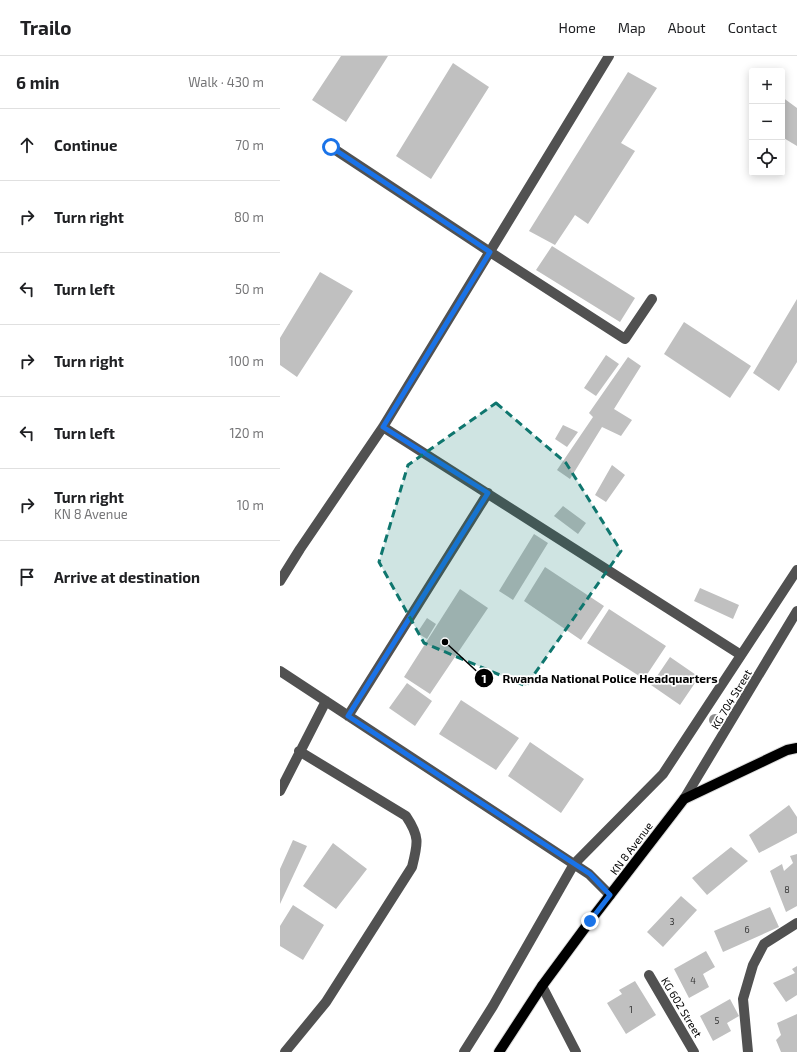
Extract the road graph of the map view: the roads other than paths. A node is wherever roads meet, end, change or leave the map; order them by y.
1 (609, 56) edge
2 (331, 147) dead end
3 (490, 252) junction
4 (652, 299) dead end
5 (383, 427) junction
6 (488, 493) junction
7 (797, 570) edge
8 (280, 581) edge
9 (797, 611) edge
10 (741, 655) junction
11 (280, 671) edge
12 (326, 702) junction
13 (348, 716) junction
14 (797, 748) edge
15 (300, 751) junction
16 (280, 791) edge
17 (684, 799) junction
18 (574, 864) junction
19 (610, 895) junction
20 (797, 923) edge
21 (649, 976) dead end
22 (542, 986) junction
23 (285, 1052) edge
24 (464, 1052) edge
25 (499, 1052) edge
26 (576, 1052) edge
27 (694, 1052) edge
28 (748, 1052) edge

1 - 3 street
2 - 3 street
3 - 4 street
3 - 5 street
5 - 6 street
5 - 8 street
6 - 10 street
6 - 13 street
7 - 10 street
9 - 17 street, KG 704 Street
10 - 18 street
11 - 12 street
12 - 13 street
12 - 15 street
13 - 18 street
14 - 17 main road, KN 8 Avenue
15 - 16 street
15 - 23 street
17 - 19 main road, KN 8 Avenue
18 - 19 street
18 - 24 street
19 - 22 main road, KN 8 Avenue
20 - 28 street
21 - 27 street, KG 602 Street
22 - 25 main road, KN 8 Avenue
22 - 26 street

